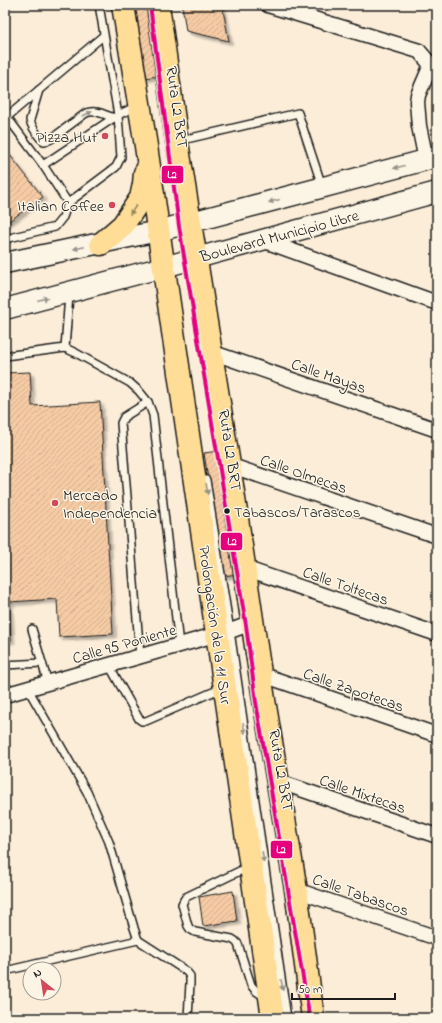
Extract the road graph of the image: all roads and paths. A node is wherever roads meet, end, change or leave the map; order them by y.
1 (99, 5) edge
2 (123, 5) edge
3 (128, 5) edge
4 (150, 5) edge
5 (158, 5) edge
6 (268, 5) edge
7 (104, 36) junction
8 (434, 66) edge
9 (39, 90) junction
10 (139, 106) junction
11 (6, 116) edge
12 (116, 117) junction
13 (177, 142) junction
14 (146, 146) junction
15 (431, 159) edge
16 (42, 165) junction
17 (323, 188) junction
18 (437, 192) edge
19 (68, 203) junction
20 (172, 229) junction
21 (5, 239) edge
22 (262, 240) junction
23 (101, 244) junction
24 (5, 263) edge
25 (176, 263) junction
26 (69, 292) junction
27 (437, 303) edge
28 (5, 309) edge
29 (65, 348) junction
30 (211, 352) junction
31 (5, 356) edge
32 (148, 402) junction
33 (437, 430) edge
34 (229, 465) junction
35 (205, 475) dead end
36 (437, 536) edge
37 (244, 568) junction
38 (249, 624) junction
39 (32, 630) dead end
40 (224, 632) junction
41 (437, 634) edge
42 (179, 645) junction
43 (140, 656) junction
44 (42, 663) junction
45 (5, 665) edge
46 (109, 665) junction
47 (260, 674) junction
48 (48, 683) junction
49 (225, 686) junction
50 (28, 689) junction
51 (5, 695) edge
52 (437, 735) edge
53 (277, 781) junction
54 (437, 836) edge
55 (251, 865) junction
56 (296, 890) junction
57 (437, 938) edge
58 (138, 940) junction
59 (5, 971) edge
60 (272, 1010) edge
61 (188, 1018) edge
62 (287, 1018) edge
63 (309, 1018) edge
64 (313, 1018) edge

1 - 7 lane
2 - 10 main road
3 - 20 lane, Ruta L2 BRT
4 - 20 lane, Ruta L2 BRT
5 - 13 main road
6 - 8 street
7 - 9 lane
7 - 12 lane
8 - 15 street
9 - 11 lane
9 -> 12 lane
10 - 12 lane
10 - 14 main road
11 - 16 lane
12 - 16 lane
12 - 19 lane
13 - 17 lane
13 - 20 main road
14 - 20 main road
14 -> 23 main road
15 -> 17 main road
16 - 19 lane
17 -> 20 main road
18 - 22 main road, Boulevard Municipio Libre
19 - 21 lane
20 - 23 main road
20 - 25 main road, Prolongación de la 11 Sur
20 - 25 main road, Prolongación de la 11 Sur
22 - 25 main road, Boulevard Municipio Libre
22 - 27 street
23 -> 24 main road
25 - 26 main road, Boulevard Municipio Libre
25 - 30 main road, Prolongación de la 11 Sur
25 - 38 lane, Ruta L2 BRT
25 - 40 main road, Prolongación de la 11 Sur
28 -> 26 main road, Boulevard Municipio Libre
26 - 29 lane
29 - 31 lane
29 - 32 lane
30 - 33 street, Calle Mayas
30 - 34 main road, Prolongación de la 11 Sur
32 - 42 lane
32 - 43 lane
34 - 36 street, Calle Olmecas
34 - 37 main road, Prolongación de la 11 Sur
35 -> 40 lane, Ruta L2 BRT
37 - 38 main road, Prolongación de la 11 Sur
37 - 41 street, Calle Toltecas
38 - 40 street, Calle 95 Poniente
38 - 47 main road, Prolongación de la 11 Sur
38 - 63 lane, Ruta L2 BRT
39 - 44 lane
40 - 42 street, Calle 95 Poniente
40 - 49 main road, Prolongación de la 11 Sur
40 -> 62 lane, Ruta L2 BRT
42 - 43 street, Calle 95 Poniente
43 - 46 street, Calle 95 Poniente
44 - 45 lane
44 - 48 lane
46 - 48 street, Calle 95 Poniente
46 - 49 lane
47 - 52 street, Calle Zapotecas
47 - 53 main road, Prolongación de la 11 Sur
48 - 50 street, Calle 95 Poniente
49 - 55 main road, Prolongación de la 11 Sur
50 - 51 street, Calle 95 Poniente
50 - 58 lane
53 - 54 street, Calle Mixtecas
53 - 56 main road, Prolongación de la 11 Sur
55 - 60 main road, Prolongación de la 11 Sur
55 - 60 lane
56 - 57 street, Calle Tabascos
56 - 64 main road, Prolongación de la 11 Sur
58 - 59 lane
58 - 61 lane

